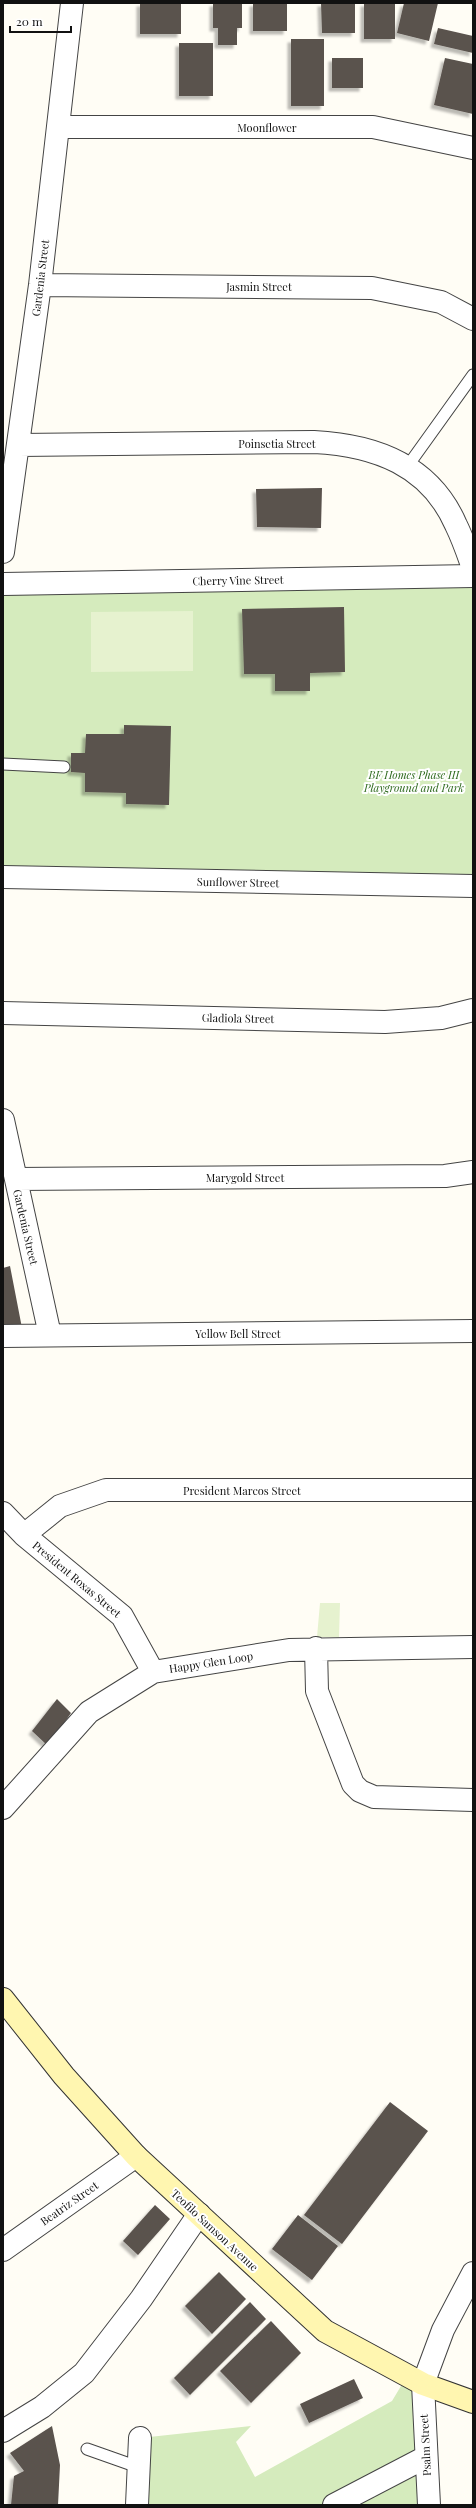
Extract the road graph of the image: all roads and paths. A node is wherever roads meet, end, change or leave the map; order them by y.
1 (72, 3) edge
2 (59, 128) junction
3 (473, 148) edge
4 (40, 285) junction
5 (473, 319) edge
6 (473, 376) edge
7 (19, 445) junction
8 (407, 467) junction
9 (3, 552) edge
10 (473, 568) edge
11 (473, 576) edge
12 (3, 584) edge
13 (3, 764) edge
14 (64, 767) dead end
15 (3, 877) edge
16 (473, 886) edge
17 (473, 1010) edge
18 (3, 1014) edge
19 (3, 1120) edge
20 (473, 1172) edge
21 (16, 1179) junction
22 (473, 1331) edge
23 (50, 1334) junction
24 (3, 1336) edge
25 (473, 1490) edge
26 (3, 1513) edge
27 (24, 1535) junction
28 (473, 1647) edge
29 (316, 1648) junction
30 (153, 1672) junction
31 (473, 1800) edge
32 (3, 1808) edge
33 (3, 1999) edge
34 (136, 2156) junction
35 (199, 2214) junction
36 (3, 2250) edge
37 (473, 2273) edge
38 (423, 2384) junction
39 (473, 2402) edge
40 (3, 2431) edge
41 (140, 2438) dead end
42 (87, 2449) dead end
43 (426, 2457) junction
44 (138, 2467) junction
45 (137, 2505) edge
46 (334, 2505) edge
47 (429, 2505) edge

1 - 2 street, Gardenia Street
2 - 3 street, Moonflower
2 - 4 street, Gardenia Street
4 - 5 street, Jasmin Street
4 - 7 street, Gardenia Street
6 - 8 lane
7 - 8 street, Poinsetia Street
7 - 9 street, Gardenia Street
8 - 10 street, Poinsetia Street
11 - 12 street, Cherry Vine Street
13 - 14 lane
15 - 16 street, Sunflower Street
17 - 18 street, Gladiola Street
19 - 21 street, Gardenia Street
20 - 21 street, Marygold Street
21 - 23 street, Gardenia Street
22 - 23 street, Yellow Bell Street
23 - 24 street, Yellow Bell Street
25 - 27 street, President Marcos Street
26 - 27 street, President Roxas Street
27 - 30 street, President Roxas Street
28 - 29 street, Happy Glen Loop
29 - 30 street, Happy Glen Loop
29 - 31 street
30 - 32 street, Happy Glen Loop
33 - 34 main road, Teofilo Samson Avenue
34 - 35 main road, Teofilo Samson Avenue
34 - 36 street, Beatriz Street
35 - 38 main road, Teofilo Samson Avenue
35 - 40 street
37 - 38 street
38 - 39 main road, Teofilo Samson Avenue
38 - 43 street, Psalm Street
41 - 44 street
42 - 44 lane
43 - 46 street
43 - 47 street, Psalm Street
44 - 45 street

